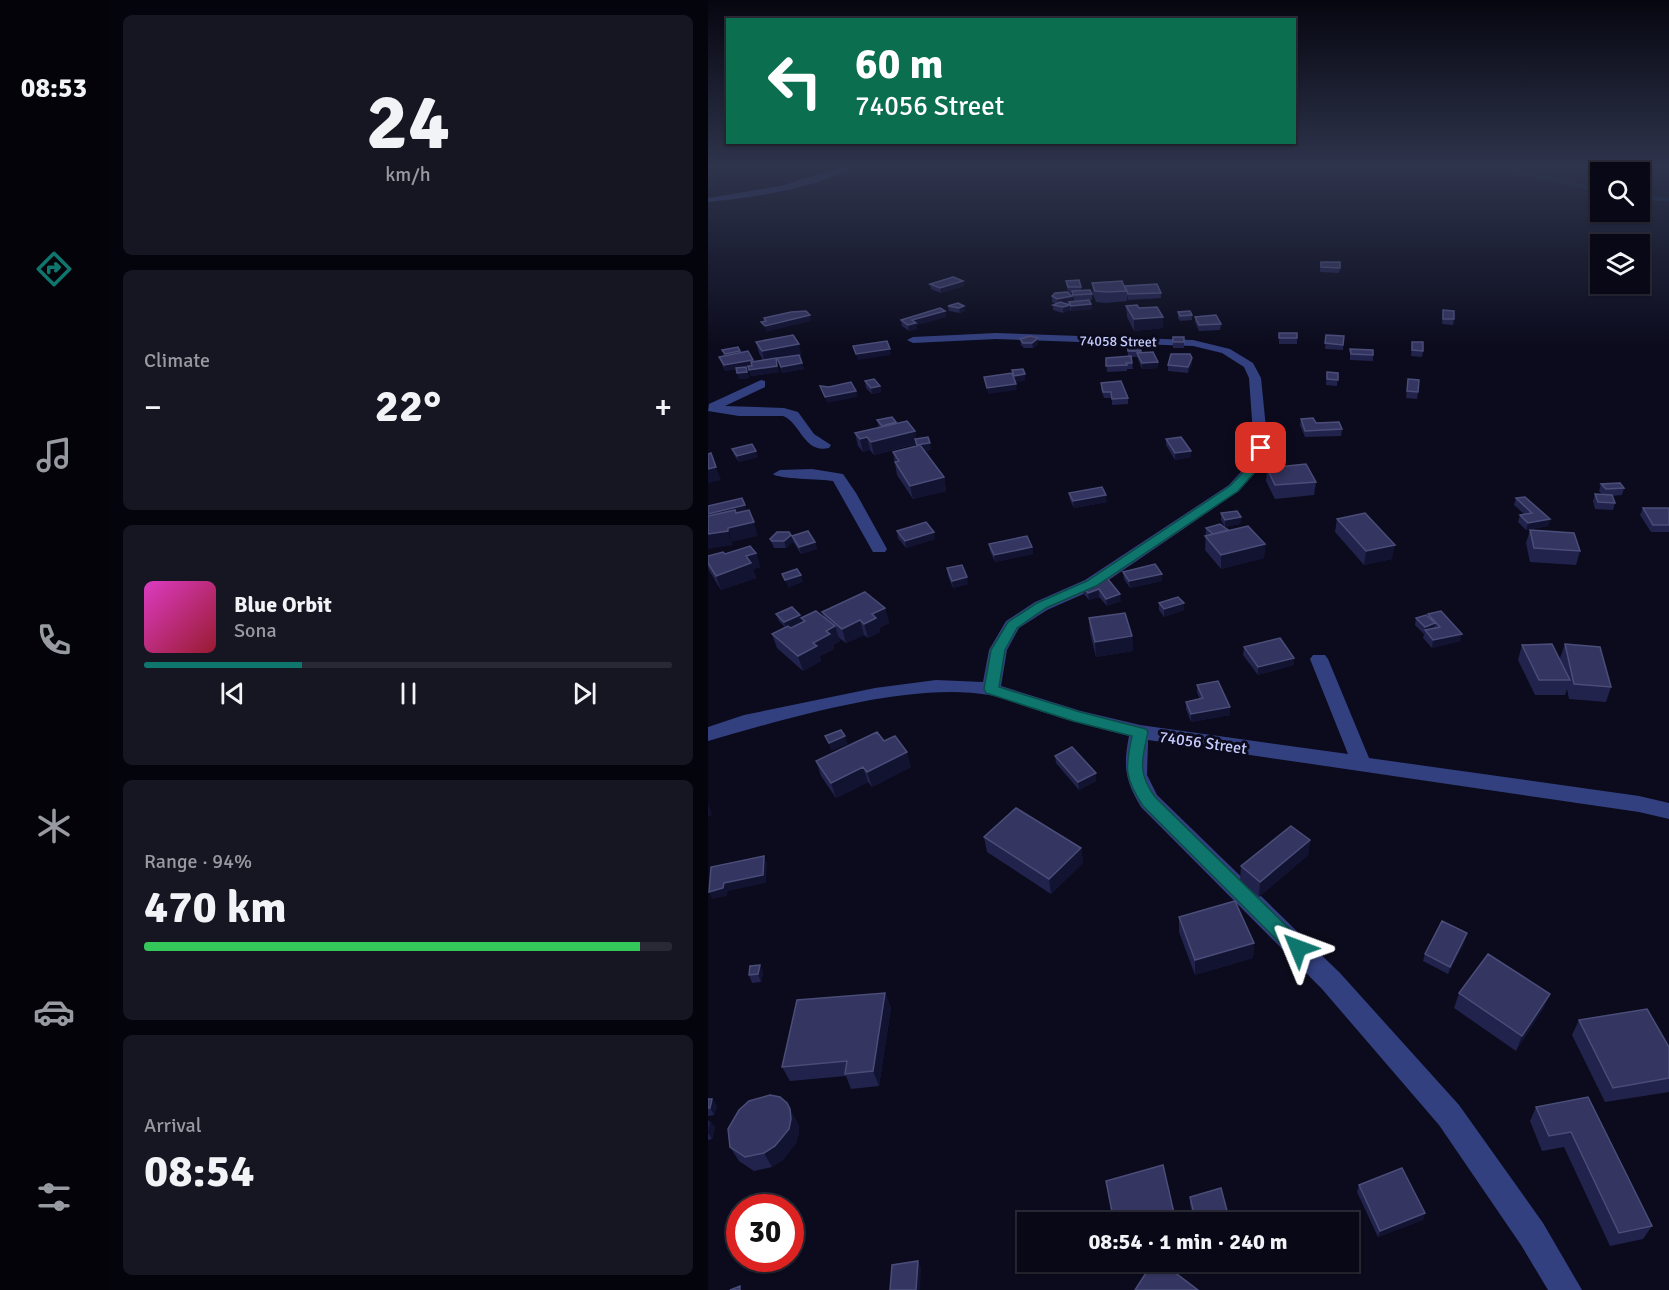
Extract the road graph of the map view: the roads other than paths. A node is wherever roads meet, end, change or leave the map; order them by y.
1 (913, 340) dead end
2 (761, 384) dead end
3 (710, 408) edge
4 (824, 446) dead end
5 (780, 474) dead end
6 (879, 549) dead end
7 (1319, 659) dead end
8 (991, 689) junction
9 (1140, 732) junction
10 (708, 734) edge
11 (1362, 765) junction
12 (1669, 811) edge
13 (1566, 1290) edge

1 - 8 street, 74058 Street
2 - 3 street
3 - 4 street
5 - 6 street
7 - 11 street
8 - 9 street, 74056 Street
8 - 10 street, 74056 Street
9 - 11 street, 74056 Street
9 - 13 street
11 - 12 street, 74056 Street

